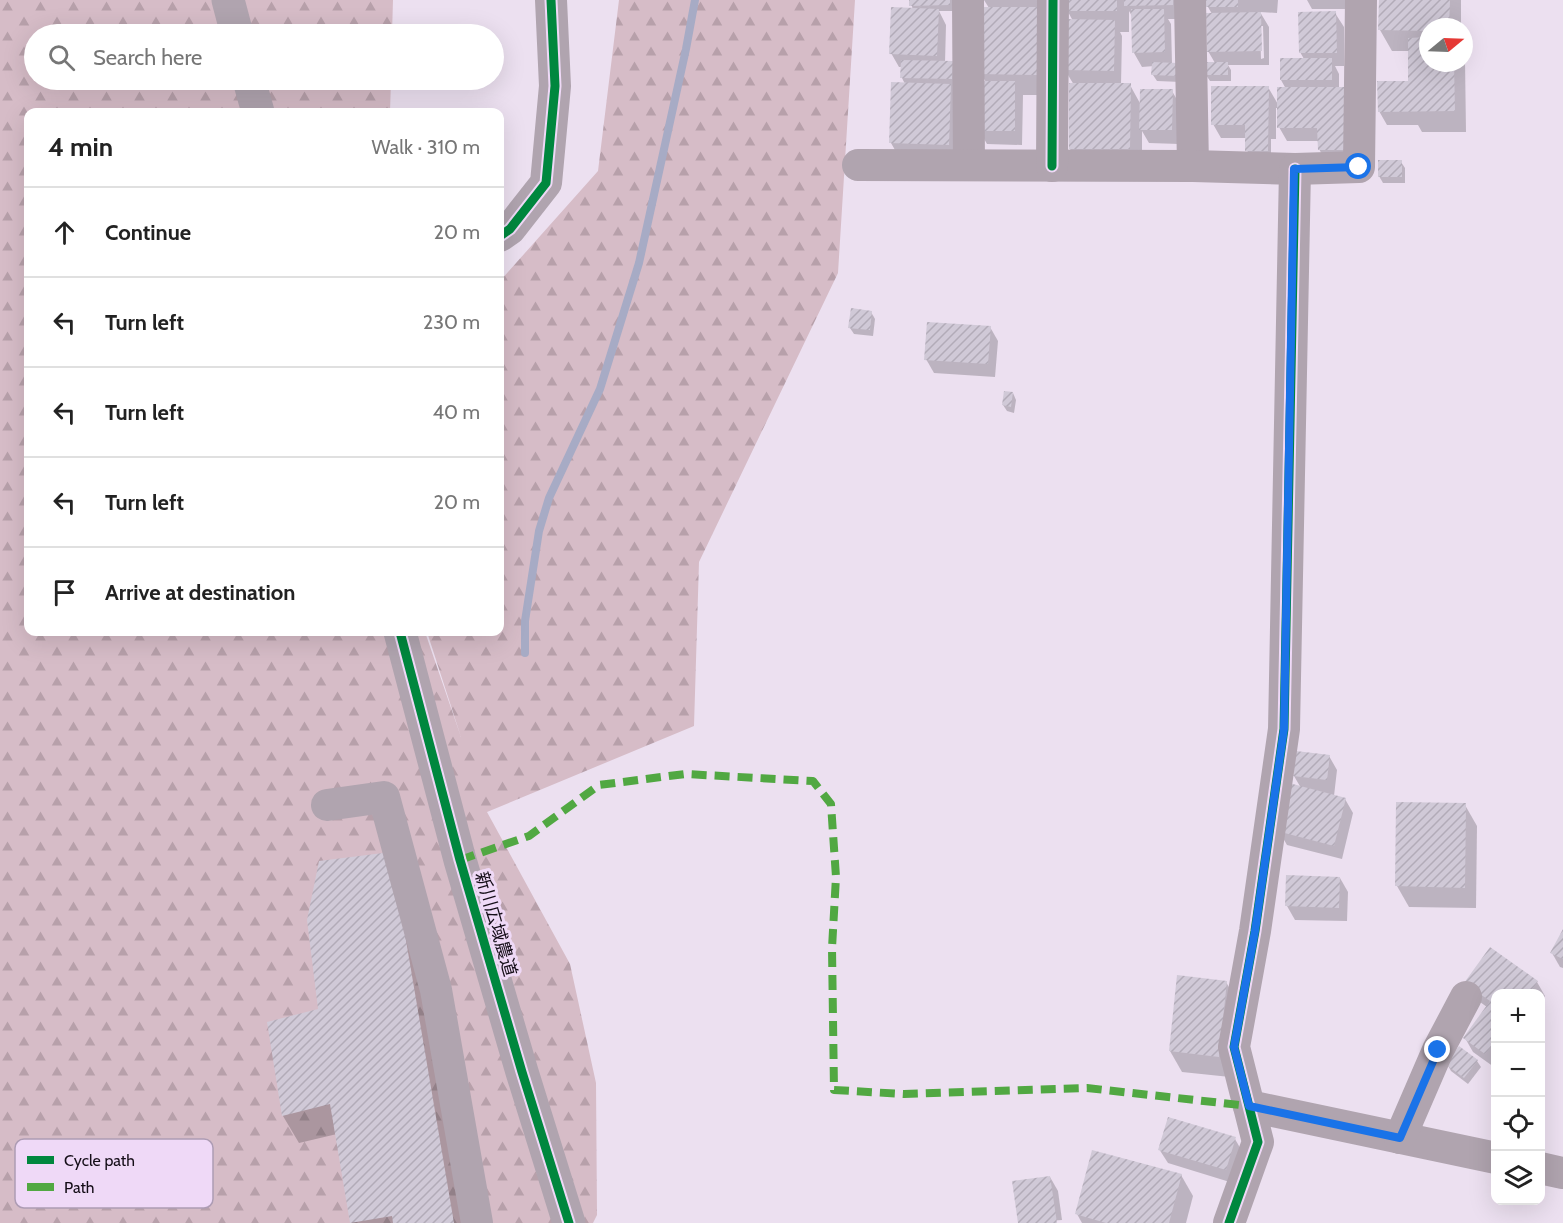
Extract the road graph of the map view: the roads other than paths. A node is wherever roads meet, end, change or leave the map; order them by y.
1 (228, 0) edge
2 (551, 0) edge
3 (968, 0) edge
4 (1053, 0) edge
5 (1190, 0) edge
6 (1361, 0) edge
7 (234, 24) edge
8 (252, 90) edge
9 (257, 108) edge
10 (858, 165) dead end
11 (969, 165) junction
12 (1193, 165) junction
13 (1052, 166) junction
14 (1294, 169) junction
15 (504, 233) edge
16 (401, 636) edge
17 (327, 805) dead end
18 (1466, 997) dead end
19 (1249, 1106) junction
20 (1400, 1138) junction
21 (1491, 1157) edge
22 (1545, 1169) edge
23 (1563, 1173) edge
24 (562, 1222) edge
25 (477, 1223) edge
26 (1229, 1223) edge

1 - 7 street
2 - 15 street
3 - 11 street
4 - 13 street
5 - 12 street
6 - 14 street
8 - 9 street
10 - 11 street
11 - 13 street
12 - 13 street
12 - 14 street
14 - 19 street
16 - 24 street, 新川広域農道
17 - 25 street
18 - 20 street
19 - 20 street
19 - 26 street
20 - 21 street
22 - 23 street

